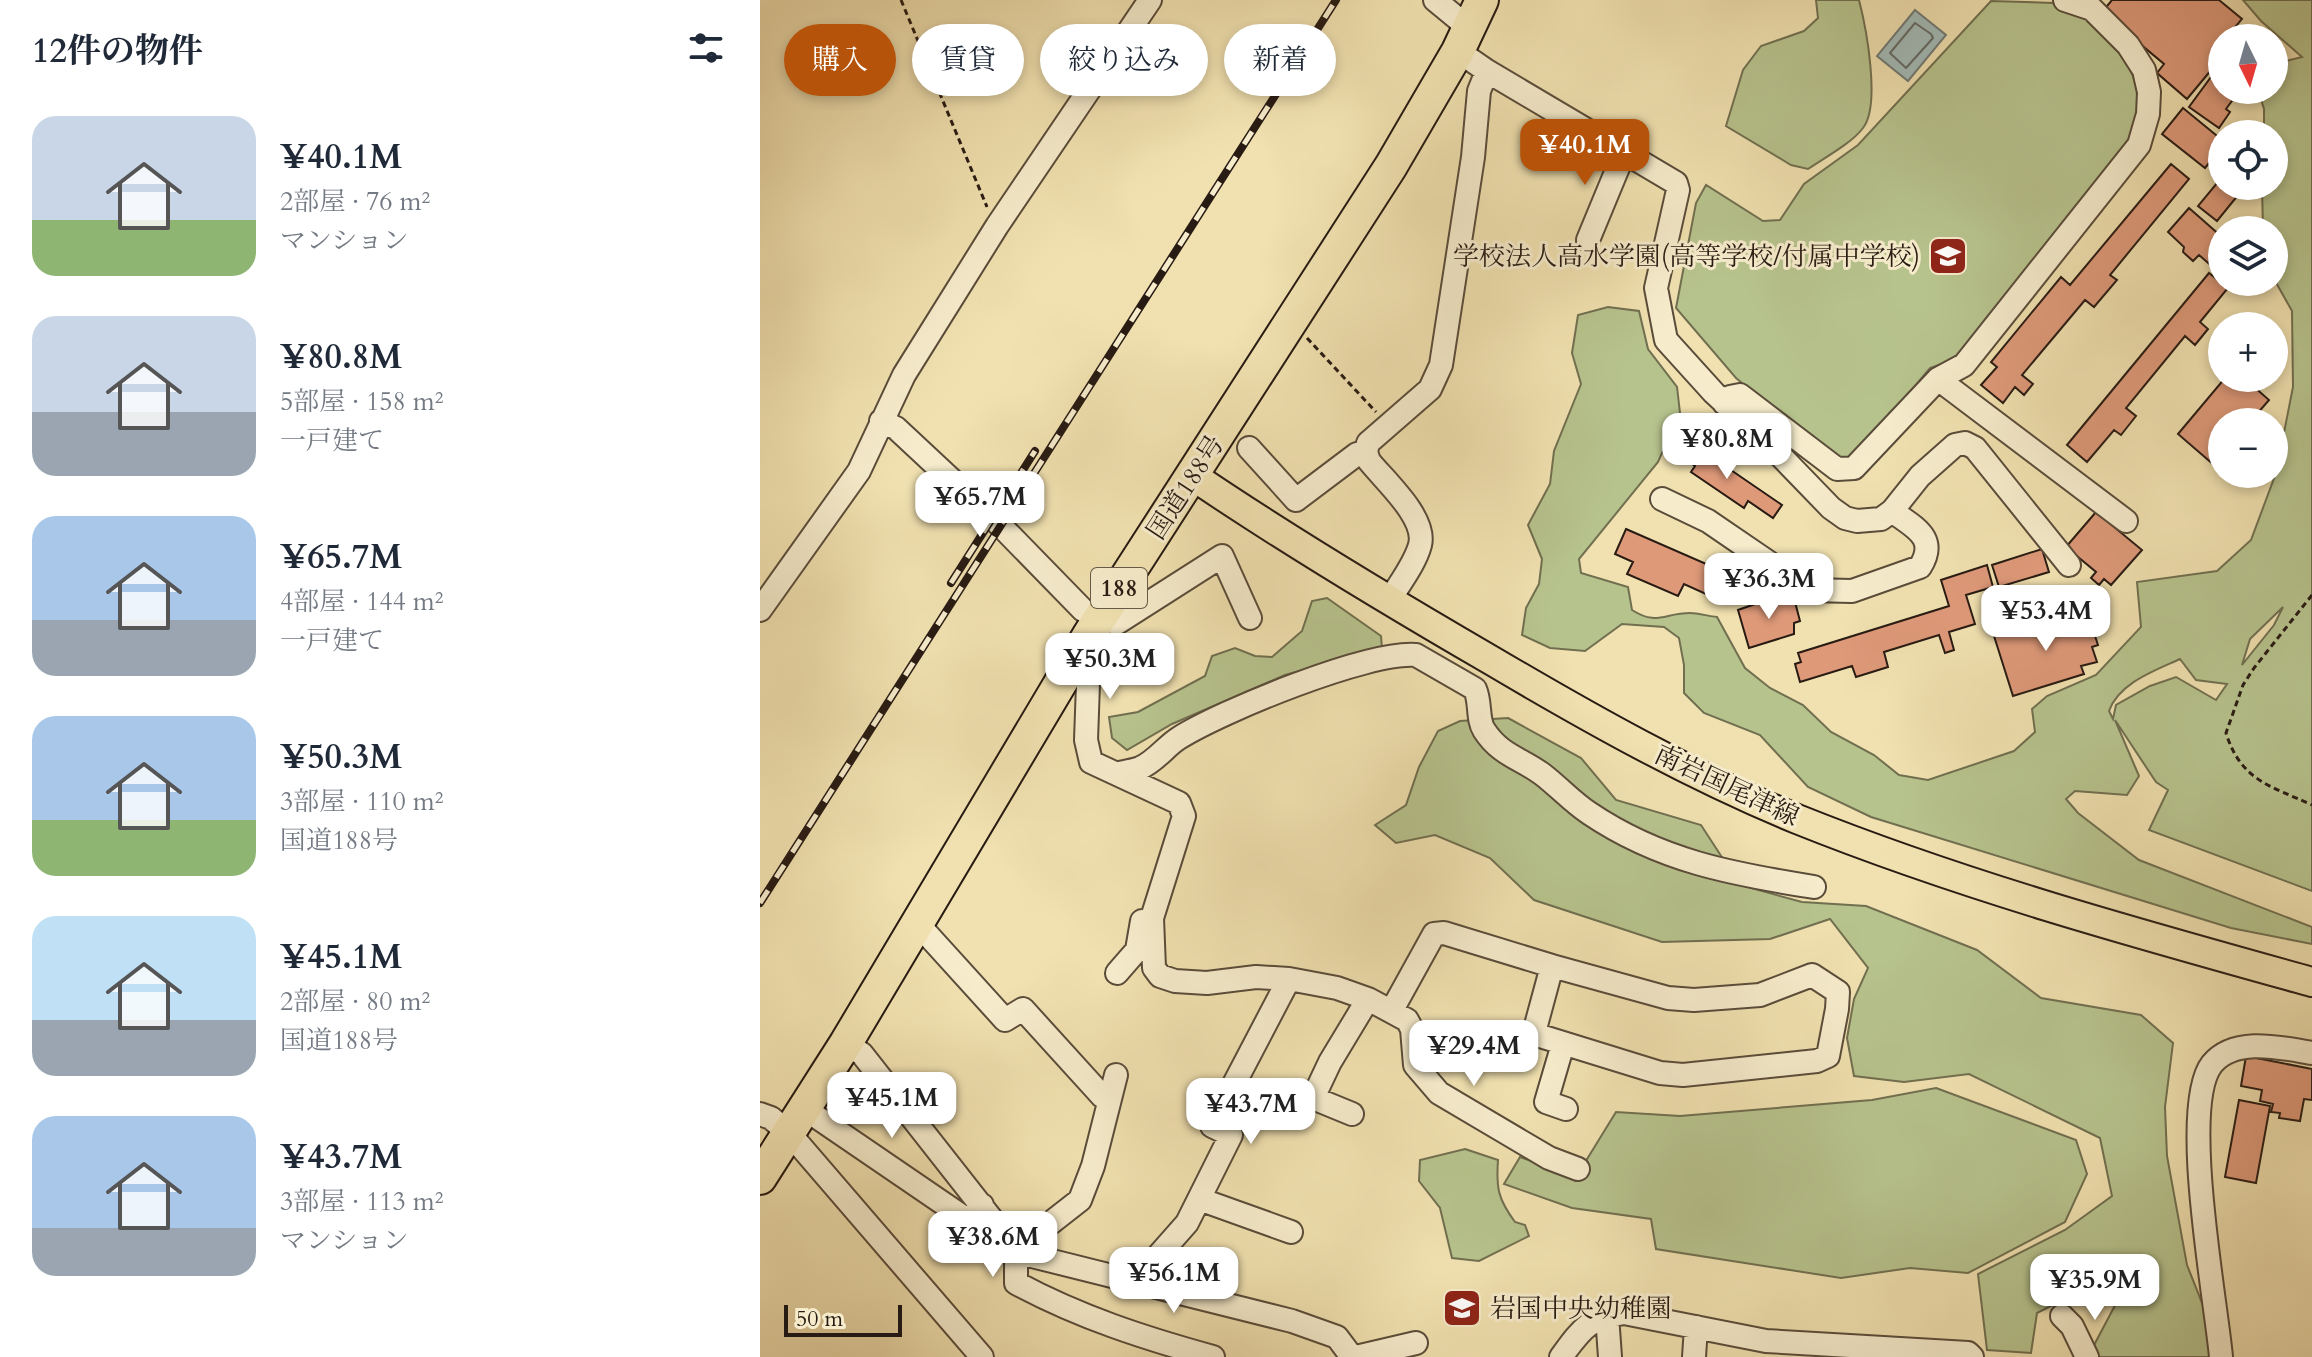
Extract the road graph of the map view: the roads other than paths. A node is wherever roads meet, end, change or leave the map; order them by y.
1 (1150, 0) edge
2 (1435, 0) edge
3 (2065, 0) edge
4 (1470, 26) edge
5 (1487, 71) junction
6 (1624, 153) junction
7 (1588, 240) dead end
8 (1938, 379) junction
9 (1724, 403) junction
10 (881, 421) junction
11 (1249, 448) dead end
12 (1366, 452) junction
13 (1193, 476) junction
14 (1662, 499) dead end
15 (1892, 511) junction
16 (2126, 521) dead end
17 (2069, 565) dead end
18 (1389, 601) junction
19 (760, 610) edge
20 (1250, 618) dead end
21 (1099, 619) junction
22 (1072, 662) junction
23 (1117, 774) junction
24 (1814, 887) dead end
25 (1155, 902) junction
26 (917, 923) junction
27 (1552, 966) junction
28 (1117, 973) dead end
29 (1289, 979) junction
30 (2312, 982) edge
31 (1368, 999) junction
32 (1392, 1010) junction
33 (846, 1043) junction
34 (1563, 1044) junction
35 (2312, 1053) edge
36 (1116, 1075) dead end
37 (1109, 1100) junction
38 (1566, 1109) dead end
39 (760, 1114) edge
40 (1352, 1114) dead end
41 (798, 1122) junction
42 (1578, 1169) dead end
43 (760, 1178) edge
44 (1199, 1199) junction
45 (982, 1205) junction
46 (1291, 1232) dead end
47 (1016, 1250) junction
48 (1135, 1282) junction
49 (1607, 1315) junction
50 (2062, 1316) dead end
51 (1696, 1327) junction
52 (1416, 1343) dead end
53 (1776, 1349) edge
54 (1854, 1351) edge
55 (1939, 1354) edge
56 (982, 1357) edge
57 (1213, 1357) edge
58 (1354, 1357) edge
59 (1561, 1357) edge
60 (1610, 1357) edge
61 (1694, 1357) edge
62 (1972, 1357) edge
63 (2087, 1357) edge
64 (2221, 1357) edge

1 - 10 street
2 - 4 street
3 - 8 street
4 - 5 street
4 - 13 highway, 国道188号 / 188
5 - 6 street
5 - 12 street
6 - 7 street
6 - 9 street
8 - 9 street
8 - 16 street
9 - 15 street
10 - 19 street
10 - 21 street
11 - 12 street
12 - 18 street
13 - 18 main road, 南岩国尾津線
13 - 21 highway, 国道188号 / 188
14 - 15 street
15 - 17 street
18 - 30 main road, 南岩国尾津線
20 - 21 street
21 - 22 highway, 国道188号 / 188
22 - 23 street
22 - 26 highway, 国道188号 / 188
23 - 24 street
23 - 25 street
25 - 28 street
25 - 29 street
26 - 33 highway, 国道188号 / 188
26 - 37 street
27 - 32 street
27 - 34 street
27 - 34 street
29 - 31 street
29 - 44 street
31 - 32 street
31 - 40 street
32 - 42 street
33 - 41 highway, 国道188号 / 188
33 - 45 street
34 - 38 street
35 - 64 street
36 - 37 street
37 - 47 street
39 - 41 street
41 - 43 highway, 国道188号 / 188
41 - 45 street
41 - 56 street
44 - 46 street
44 - 48 street
45 - 47 street
47 - 48 street
47 - 57 street
48 - 58 street
49 - 51 street
49 - 59 street
49 - 60 street
50 - 63 street
51 - 53 street
51 - 61 street
52 - 58 street
53 - 54 street
54 - 55 street
55 - 62 street

